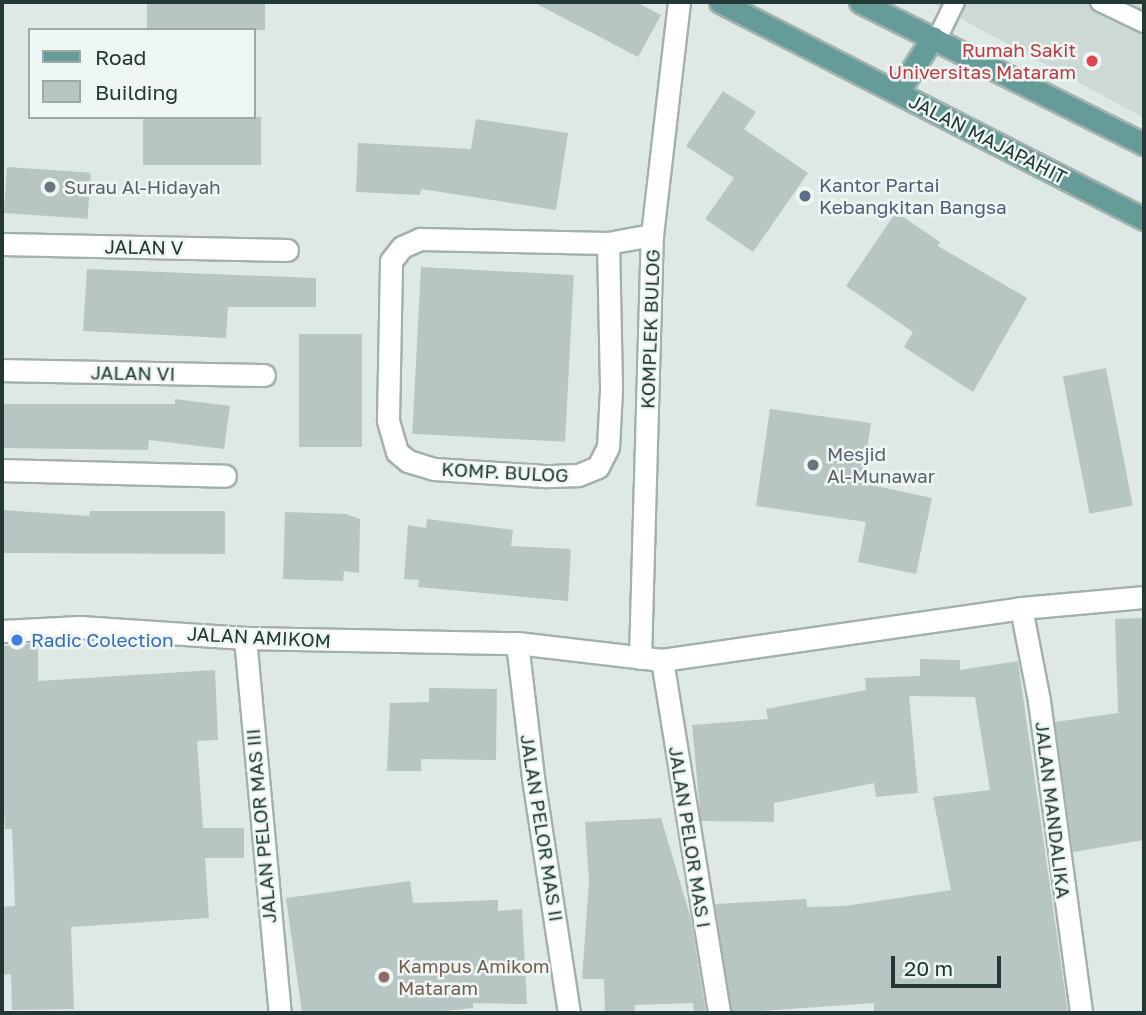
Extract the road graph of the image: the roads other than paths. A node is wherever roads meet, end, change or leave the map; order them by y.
1 (679, 2) edge
2 (720, 2) edge
3 (860, 2) edge
4 (955, 2) edge
5 (1100, 2) edge
6 (1144, 23) edge
7 (935, 38) junction
8 (898, 92) junction
9 (1144, 144) edge
10 (1144, 219) edge
11 (652, 235) junction
12 (608, 243) junction
13 (2, 244) edge
14 (287, 250) dead end
15 (2, 370) edge
16 (264, 376) dead end
17 (2, 470) edge
18 (225, 476) dead end
19 (1144, 597) edge
20 (1021, 608) junction
21 (2, 631) edge
22 (245, 638) junction
23 (517, 643) junction
24 (640, 658) junction
25 (662, 660) junction
26 (280, 1013) edge
27 (569, 1013) edge
28 (719, 1013) edge
29 (1082, 1013) edge

1 - 11 street, KOMPLEK BULOG
2 - 8 main road, JALAN MAJAPAHIT
3 - 7 main road
4 - 7 lane
5 - 6 lane
7 - 8 main road
7 - 9 main road
8 - 10 main road, JALAN MAJAPAHIT
11 - 12 street, KOMP. BULOG
11 - 24 street, KOMPLEK BULOG
12 - 12 street, KOMP. BULOG
13 - 14 street, JALAN V
15 - 16 street, JALAN VI
17 - 18 street
19 - 20 street, JALAN AMIKOM
20 - 25 street, JALAN AMIKOM
20 - 29 street, JALAN MANDALIKA
21 - 22 street, JALAN AMIKOM
22 - 23 street, JALAN AMIKOM
22 - 26 street, JALAN PELOR MAS III
23 - 24 street, JALAN AMIKOM
23 - 27 street, JALAN PELOR MAS II
24 - 25 street, JALAN AMIKOM
25 - 28 street, JALAN PELOR MAS I

